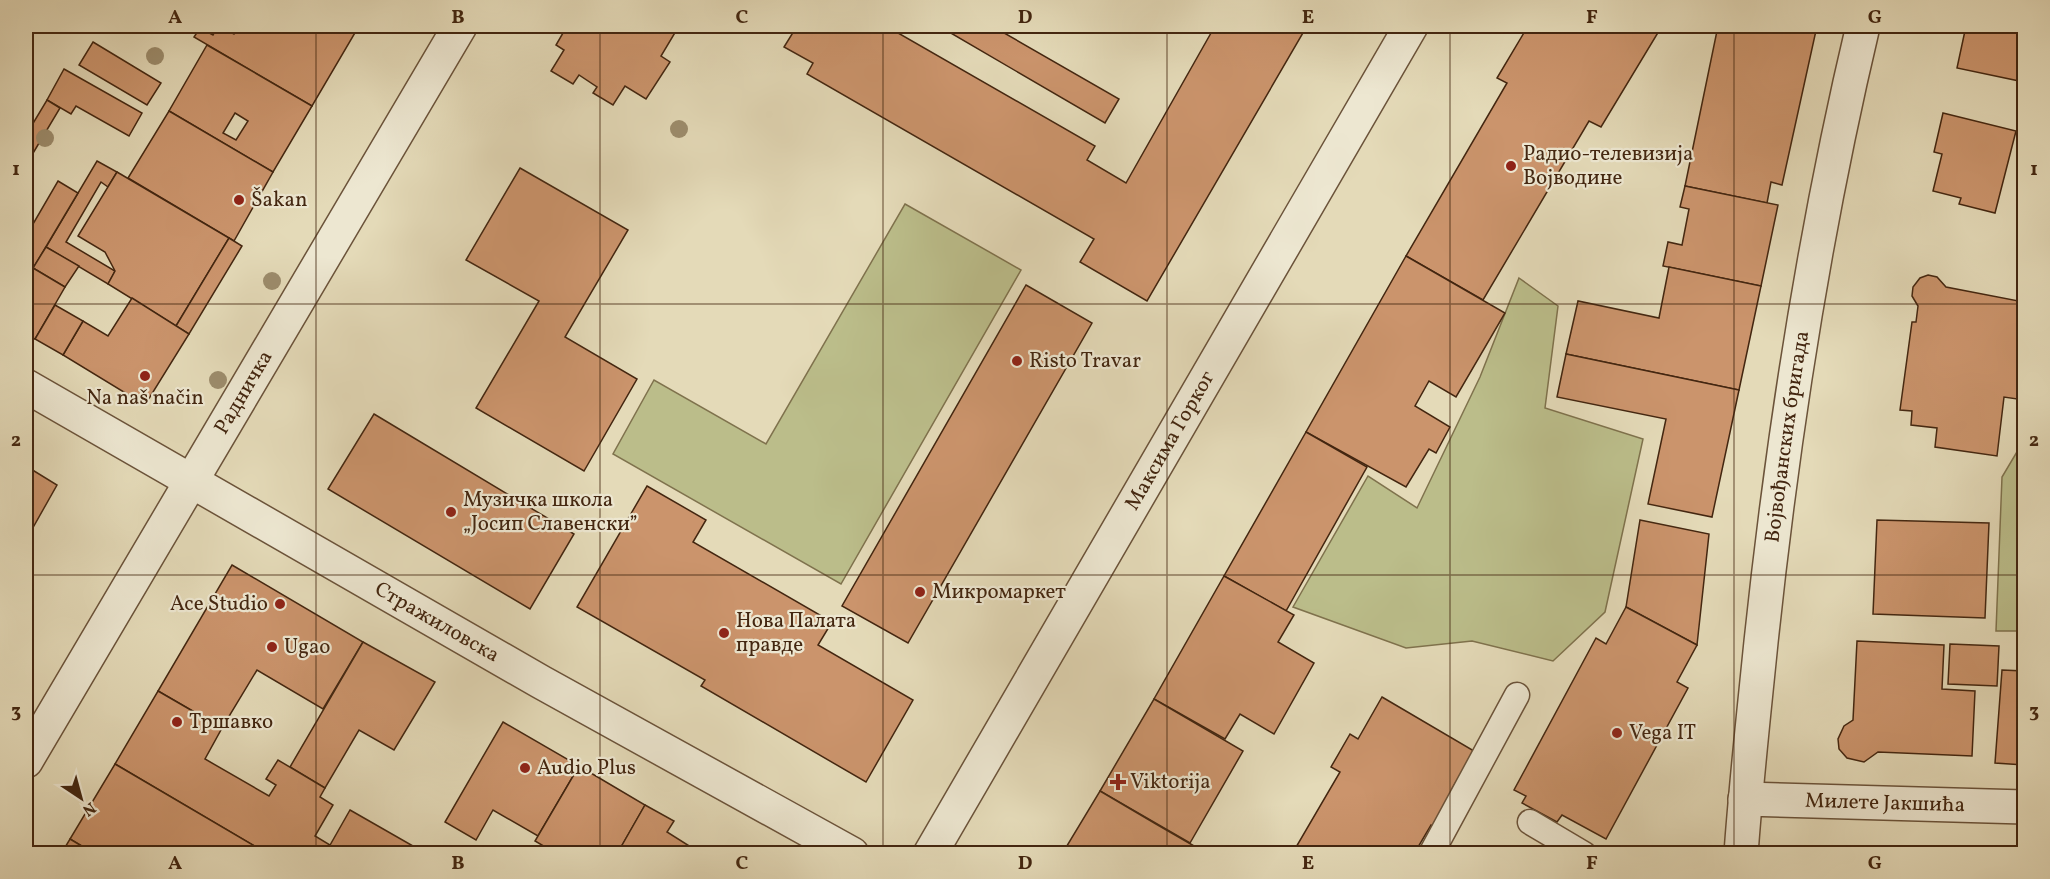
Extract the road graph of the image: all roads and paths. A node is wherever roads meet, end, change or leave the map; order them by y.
1 (460, 26) edge
2 (1411, 26) edge
3 (1863, 26) edge
4 (26, 386) edge
5 (191, 482) junction
6 (1517, 695) dead end
7 (26, 761) edge
8 (1745, 799) junction
9 (2025, 807) edge
10 (1530, 822) dead end
11 (852, 854) edge
12 (930, 854) edge
13 (1431, 854) edge
14 (1584, 854) edge
15 (1741, 854) edge

1 - 5 street, Радничка
2 - 12 street, Максима Горког
3 - 8 street, Војвођанских бригада
4 - 5 street, Стражиловска
5 - 7 street, Радничка
5 - 11 street, Стражиловска
6 - 13 lane
8 - 9 street, Милете Јакшића
8 - 15 street, Војвођанских бригада
10 - 14 lane

